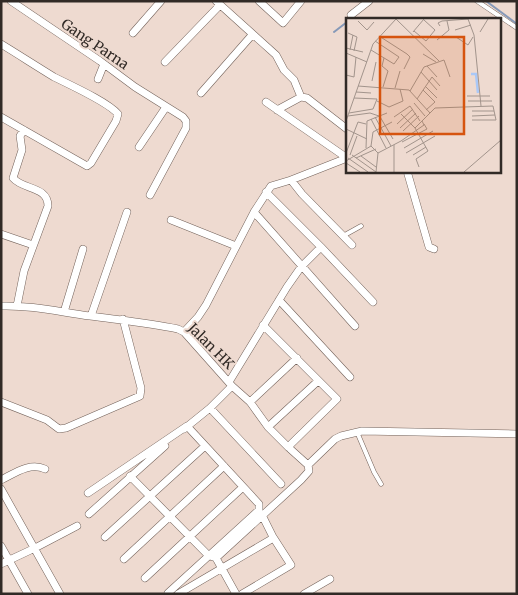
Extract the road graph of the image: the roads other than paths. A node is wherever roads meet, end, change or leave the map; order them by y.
1 (10, 1) edge
2 (161, 1) edge
3 (259, 1) edge
4 (301, 1) edge
5 (369, 1) edge
6 (477, 1) edge
7 (218, 3) edge
8 (351, 16) dead end
9 (517, 28) edge
10 (133, 33) dead end
11 (252, 35) junction
12 (1, 44) edge
13 (165, 62) dead end
14 (104, 64) junction
15 (98, 78) dead end
16 (201, 94) dead end
17 (301, 97) junction
18 (266, 102) dead end
19 (166, 107) junction
20 (277, 110) junction
21 (1, 117) edge
22 (346, 128) edge
23 (24, 130) junction
24 (139, 147) dead end
25 (346, 157) edge
26 (346, 158) edge
27 (407, 172) edge
28 (291, 180) junction
29 (266, 192) junction
30 (150, 195) dead end
31 (127, 212) dead end
32 (254, 212) junction
33 (171, 220) dead end
34 (361, 226) dead end
35 (1, 234) edge
36 (343, 236) junction
37 (33, 245) junction
38 (352, 245) dead end
39 (236, 246) junction
40 (321, 247) junction
41 (83, 249) dead end
42 (434, 249) dead end
43 (301, 267) junction
44 (279, 300) junction
45 (373, 302) dead end
46 (1, 306) edge
47 (17, 306) junction
48 (64, 312) junction
49 (91, 316) junction
50 (123, 319) junction
51 (263, 326) junction
52 (355, 326) dead end
53 (184, 332) junction
54 (297, 358) junction
55 (350, 377) dead end
56 (318, 381) junction
57 (231, 384) junction
58 (1, 402) edge
59 (250, 402) junction
60 (210, 408) junction
61 (187, 426) junction
62 (268, 427) junction
63 (357, 432) junction
64 (517, 434) edge
65 (205, 446) junction
66 (288, 447) junction
67 (308, 465) junction
68 (224, 466) junction
69 (45, 469) dead end
70 (130, 476) junction
71 (1, 480) edge
72 (281, 484) dead end
73 (381, 484) dead end
74 (243, 486) junction
75 (1, 489) edge
76 (88, 493) dead end
77 (150, 496) junction
78 (89, 514) dead end
79 (262, 515) junction
80 (170, 517) junction
81 (77, 526) dead end
82 (189, 536) junction
83 (273, 537) junction
84 (105, 538) dead end
85 (1, 546) edge
86 (35, 548) junction
87 (208, 555) junction
88 (216, 558) junction
89 (124, 559) dead end
90 (9, 560) junction
91 (1, 564) edge
92 (222, 568) junction
93 (145, 578) dead end
94 (330, 579) dead end
95 (168, 593) edge
96 (28, 594) edge
97 (60, 594) edge
98 (178, 594) edge
99 (236, 594) edge
100 (242, 594) edge
101 (304, 594) edge

1 - 14 street, Gang Parna
2 - 10 street
3 - 4 street
5 - 8 street
6 - 9 lane
7 - 11 street
7 - 13 street
11 - 16 street
11 - 17 street
12 - 23 street
14 - 15 street
14 - 19 street, Gang Parna
17 - 20 street
17 - 22 street
18 - 20 street
19 - 24 street
19 - 30 street, Gang Parna
20 - 25 street
21 - 23 street
23 - 37 street
26 - 28 street
27 - 42 street
28 - 29 street
28 - 36 street
29 - 32 street
29 - 40 street
31 - 49 street
32 - 39 street
32 - 43 street
33 - 39 street
34 - 36 lane
35 - 37 street
36 - 38 street
37 - 47 street
39 - 53 street
40 - 43 street
40 - 45 street
41 - 48 street
43 - 44 street
43 - 52 street
44 - 51 street
44 - 55 street
46 - 47 street, Jalan HK
47 - 48 street, Jalan HK
48 - 49 street, Jalan HK
49 - 50 street, Jalan HK
50 - 53 street, Jalan HK
50 - 58 street
51 - 54 street
51 - 57 street
53 - 57 street, Jalan HK
54 - 56 street
54 - 59 street
56 - 62 street
56 - 66 street
57 - 59 street, Jalan HK
57 - 60 street
59 - 62 street, Jalan HK
60 - 61 street
60 - 72 street
61 - 65 street
61 - 70 street
61 - 76 street
62 - 66 street, Jalan HK
63 - 64 street
63 - 67 street
63 - 73 lane
65 - 68 street
65 - 77 street
66 - 67 street, Jalan HK
67 - 79 street
68 - 74 street
68 - 80 street
69 - 71 street
70 - 77 street
70 - 78 street
74 - 82 street
74 - 87 street
75 - 86 street
77 - 80 street
77 - 84 street
79 - 83 street
79 - 88 street
80 - 82 street
80 - 89 street
81 - 86 street
82 - 87 street
82 - 93 street
83 - 92 street
83 - 100 street
85 - 90 street
86 - 90 street
86 - 97 street
87 - 88 street
87 - 95 street
88 - 92 street
90 - 91 street
90 - 96 street
92 - 98 street
92 - 99 street
94 - 101 street

